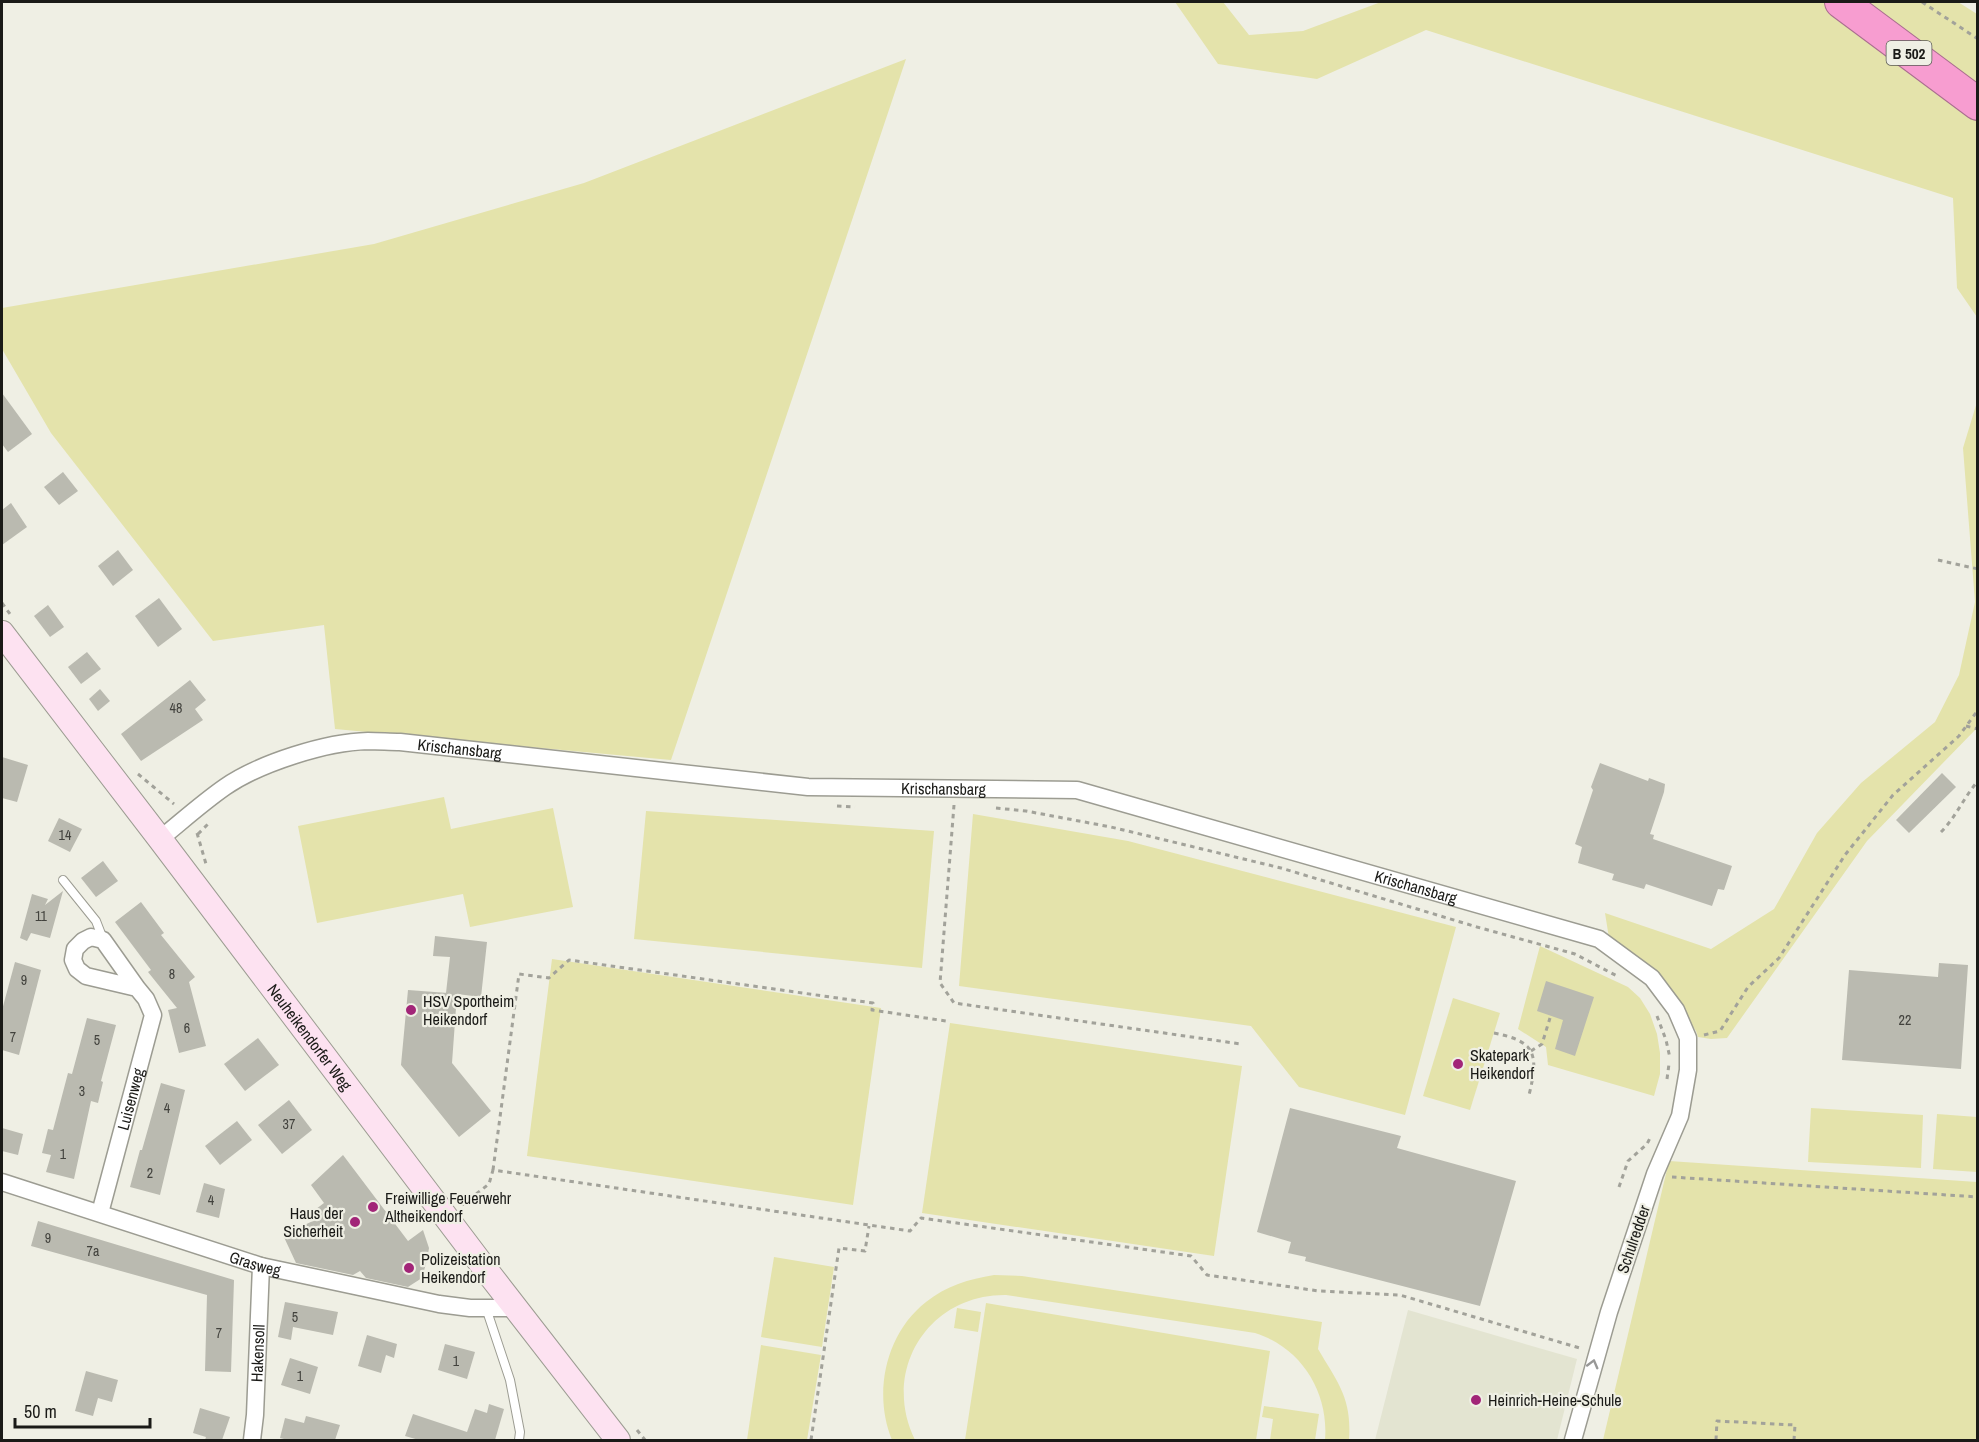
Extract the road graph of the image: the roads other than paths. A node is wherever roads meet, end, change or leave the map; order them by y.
1 (1841, 2) edge
2 (1977, 104) edge
3 (2, 633) edge
4 (160, 839) junction
5 (63, 880) dead end
6 (103, 940) junction
7 (137, 988) junction
8 (1688, 1038) joint
9 (2, 1182) edge
10 (100, 1213) junction
11 (261, 1266) junction
12 (485, 1307) junction
13 (516, 1308) junction
14 (252, 1440) edge
15 (519, 1440) edge
16 (618, 1440) edge
17 (1573, 1440) edge

1 - 2 highway, B 502
3 - 4 street, Neuheikendorfer Weg
4 - 8 street, Krischansbarg
4 - 13 street, Neuheikendorfer Weg
5 - 6 lane
6 - 7 street, Luisenweg
6 - 7 street
7 - 10 street, Luisenweg
17 -> 8 street, Schulredder
9 - 10 street, Grasweg
10 - 11 street, Grasweg
11 - 12 street, Grasweg
11 - 14 street, Hakensoll
12 - 13 street, Grasweg
12 - 15 lane
13 - 16 street, Neuheikendorfer Weg

